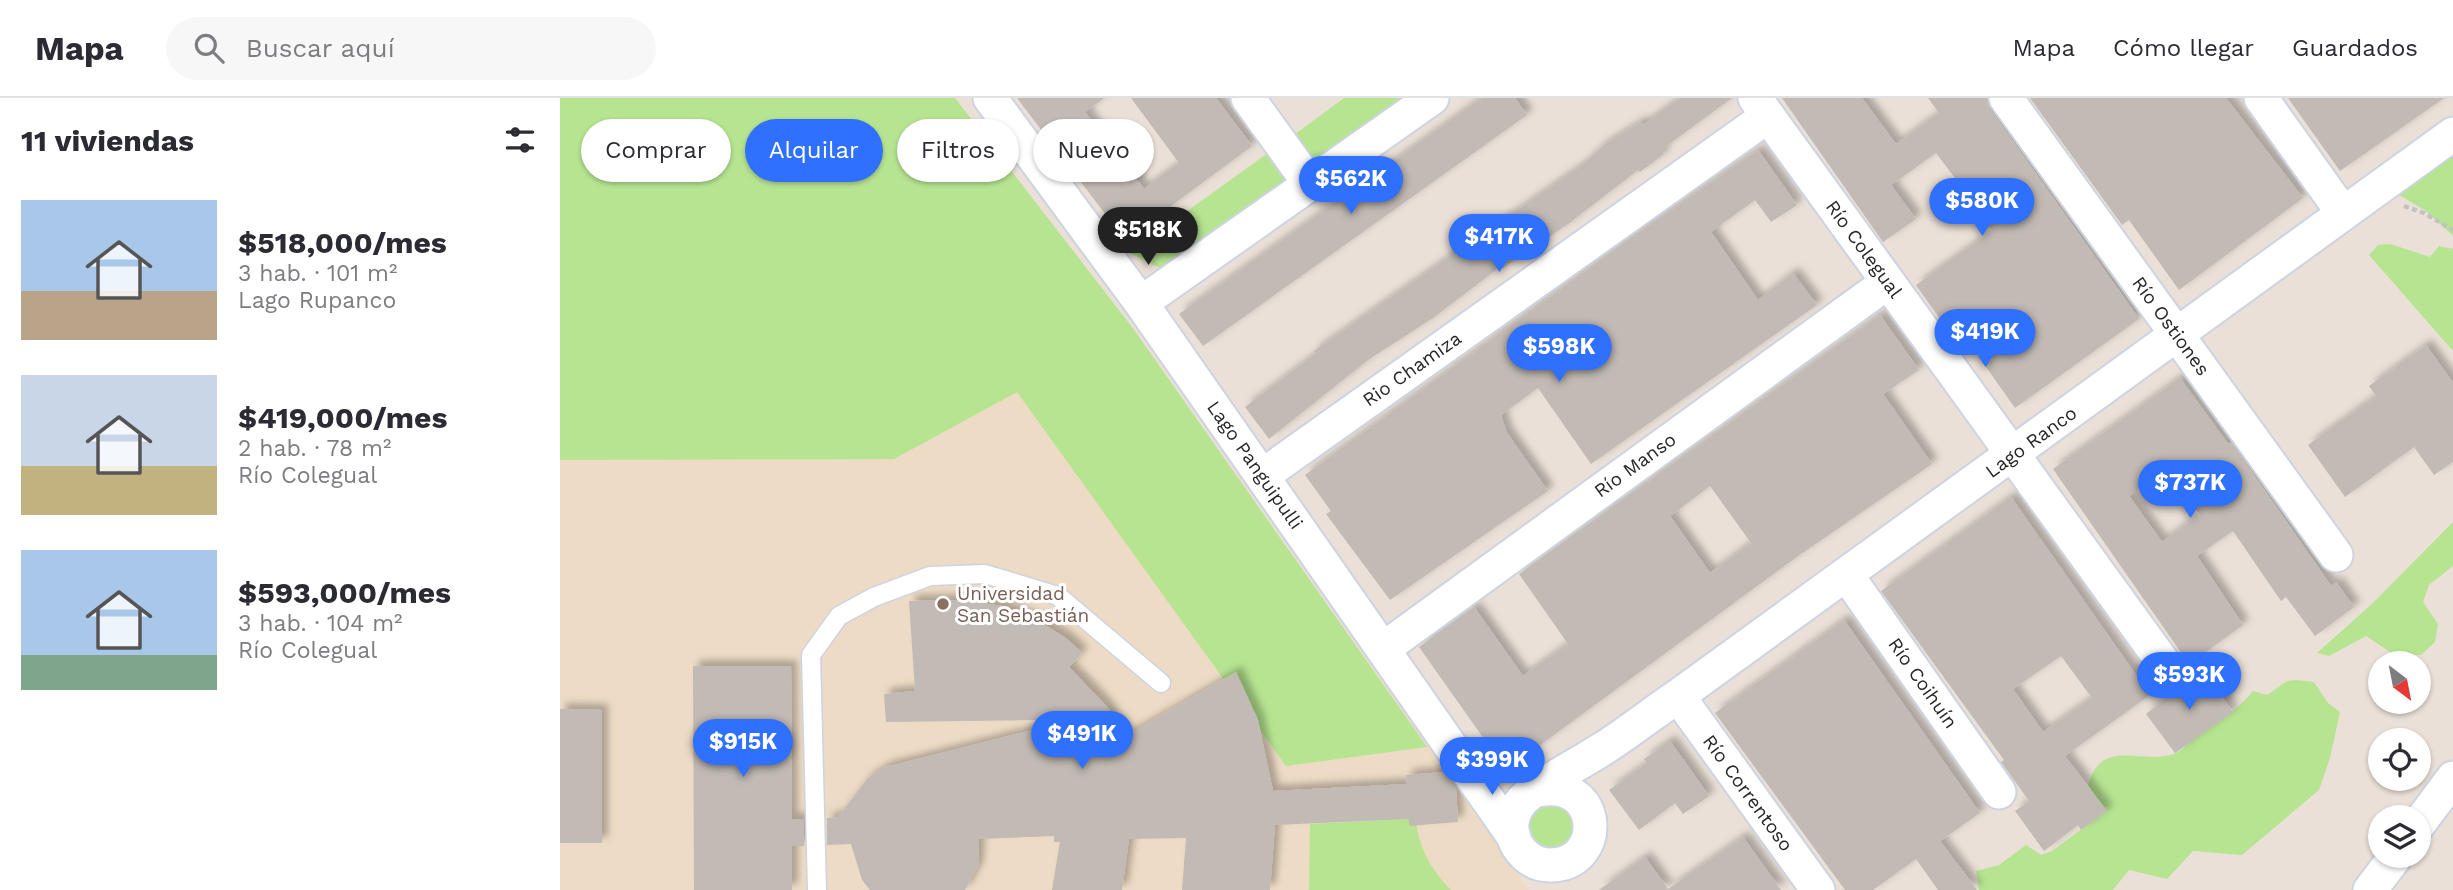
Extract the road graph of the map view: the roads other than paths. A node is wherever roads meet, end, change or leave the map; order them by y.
1 (990, 98) edge
2 (1248, 98) edge
3 (1432, 98) edge
4 (2006, 98) edge
5 (2261, 98) edge
6 (1762, 107) edge
7 (2453, 134) edge
8 (1310, 184) junction
9 (2357, 203) junction
10 (1888, 282) junction
11 (1141, 303) junction
12 (2178, 335) junction
13 (2013, 455) junction
14 (1262, 476) junction
15 (2336, 555) dead end
16 (1846, 574) junction
17 (1382, 649) junction
18 (2170, 672) dead end
19 (1161, 683) dead end
20 (1678, 696) junction
21 (1607, 746) junction
22 (2453, 778) edge
23 (1538, 789) junction
24 (1999, 792) dead end
25 (2431, 808) edge
26 (1587, 809) junction
27 (1514, 837) junction
28 (2387, 868) edge
29 (1553, 878) edge
30 (817, 890) edge
31 (1818, 890) edge
32 (2370, 890) edge

1 - 11 street, Lago Panguipulli
2 - 8 street
3 - 8 street
4 - 12 street, Río Ostiones
5 - 9 street
6 - 10 street, Río Colegual
6 - 14 street, Rio Chamiza
7 - 9 street, Lago Ranco
8 - 11 street
9 - 12 street, Lago Ranco
10 - 13 street, Río Colegual
10 - 17 street, Río Manso
11 - 14 street, Lago Panguipulli
12 - 13 street, Lago Ranco
12 - 15 street, Río Ostiones
13 - 16 street, Lago Ranco
13 - 18 street, Río Colegual
14 - 17 street, Lago Panguipulli
16 - 20 street, Lago Ranco
16 - 24 street, Río Coihuín
17 - 27 street, Lago Panguipulli
19 - 30 lane
20 - 21 street, Lago Ranco
20 - 31 street, Río Correntoso
21 - 23 street, Lago Ranco
21 - 26 street, Lago Ranco
22 - 25 street
23 - 26 street
23 - 27 street
26 - 29 street
27 - 29 street
28 - 32 street

